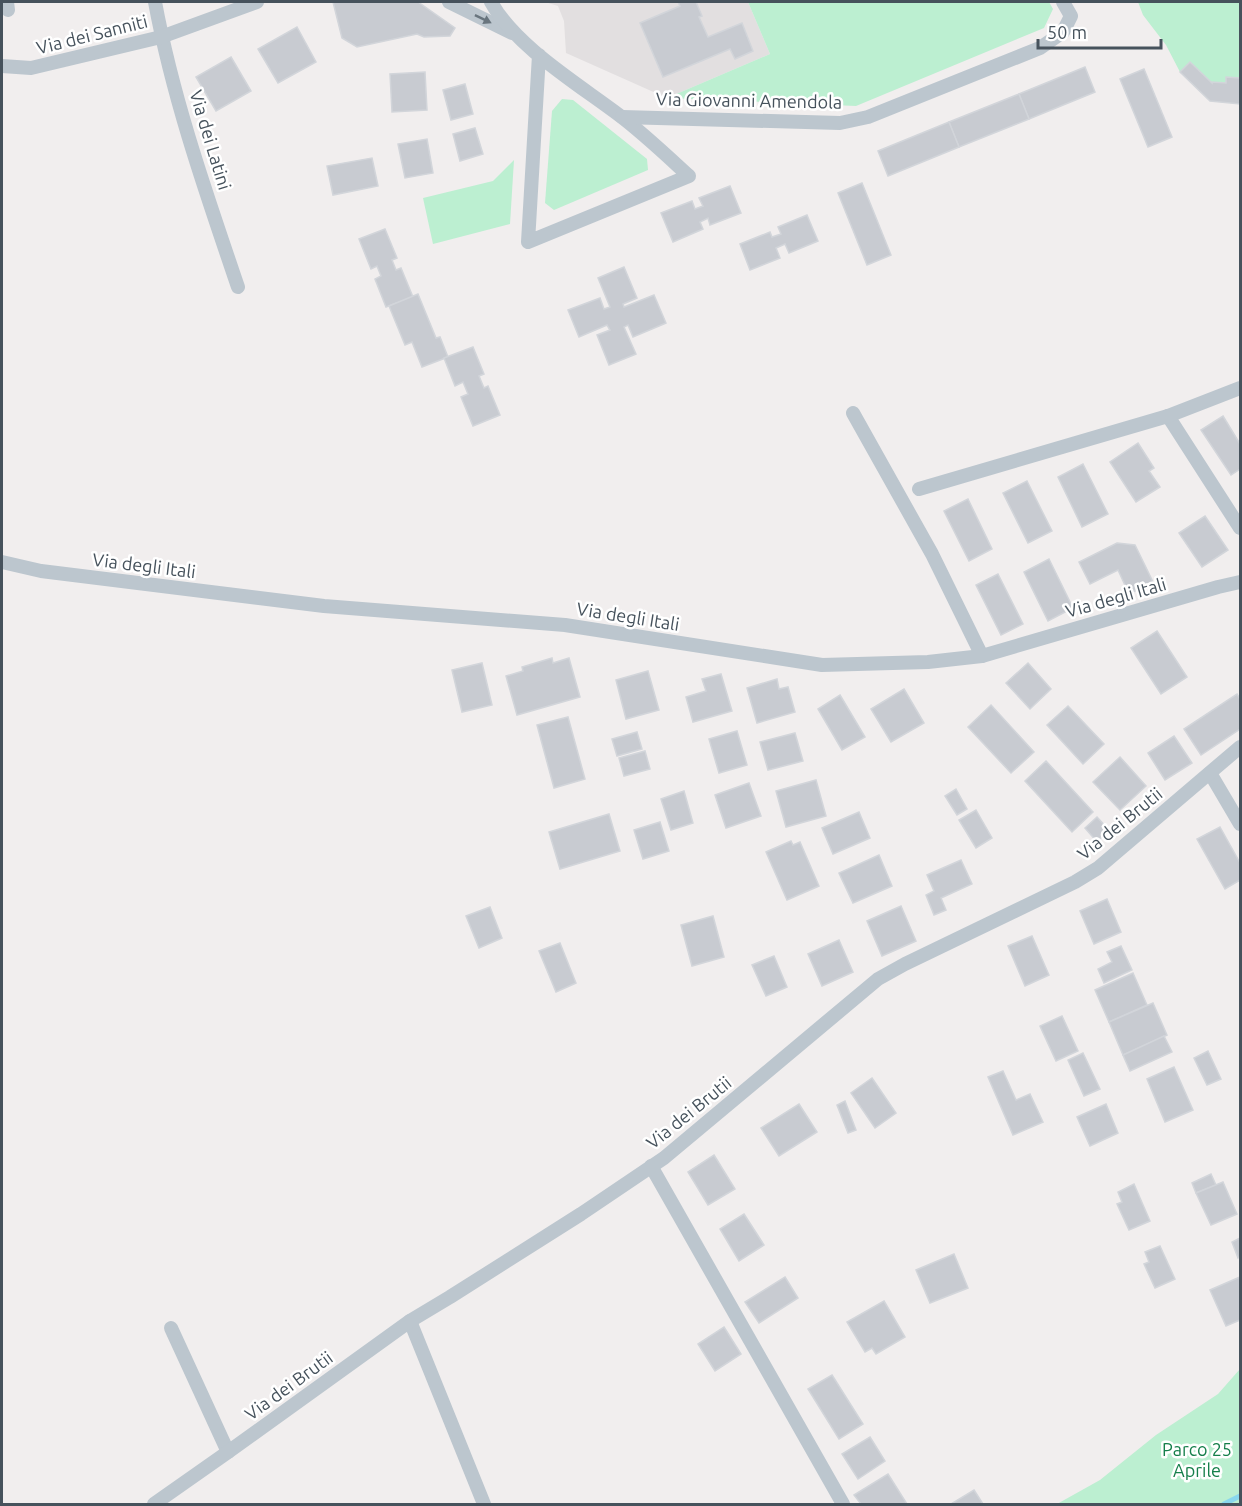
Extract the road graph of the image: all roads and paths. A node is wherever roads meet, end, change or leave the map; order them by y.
1 (155, 2) edge
2 (257, 2) edge
3 (450, 2) edge
4 (491, 2) edge
5 (1063, 2) edge
6 (517, 36) junction
7 (161, 37) junction
8 (539, 55) junction
9 (2, 66) edge
10 (622, 117) junction
11 (238, 286) dead end
12 (1240, 388) edge
13 (853, 413) dead end
14 (1168, 416) junction
15 (919, 489) dead end
16 (1240, 528) edge
17 (2, 562) edge
18 (1240, 582) edge
19 (982, 656) junction
20 (1240, 747) edge
21 (1210, 773) junction
22 (1240, 824) edge
23 (651, 1166) junction
24 (410, 1321) junction
25 (171, 1328) dead end
26 (228, 1452) junction
27 (154, 1504) edge
28 (484, 1504) edge
29 (843, 1504) edge

1 - 7 street, Via dei Latini
2 - 7 street, Via dei Sanniti
3 -> 6 street
4 - 6 street
5 - 10 street, Via Giovanni Amendola
6 - 8 street
7 - 9 street, Via dei Sanniti
7 - 11 street, Via dei Latini
8 - 10 street
8 - 10 street
12 - 14 street
13 - 19 street
14 - 15 street
14 - 16 street
17 - 19 street, Via degli Itali
18 - 19 street, Via degli Itali
20 - 21 street, Via dei Brutii
21 - 22 street
21 - 23 street, Via dei Brutii
23 - 24 street, Via dei Brutii
23 - 29 street
24 - 26 street, Via dei Brutii
24 - 28 street
25 - 26 street
26 - 27 street, Via dei Brutii

